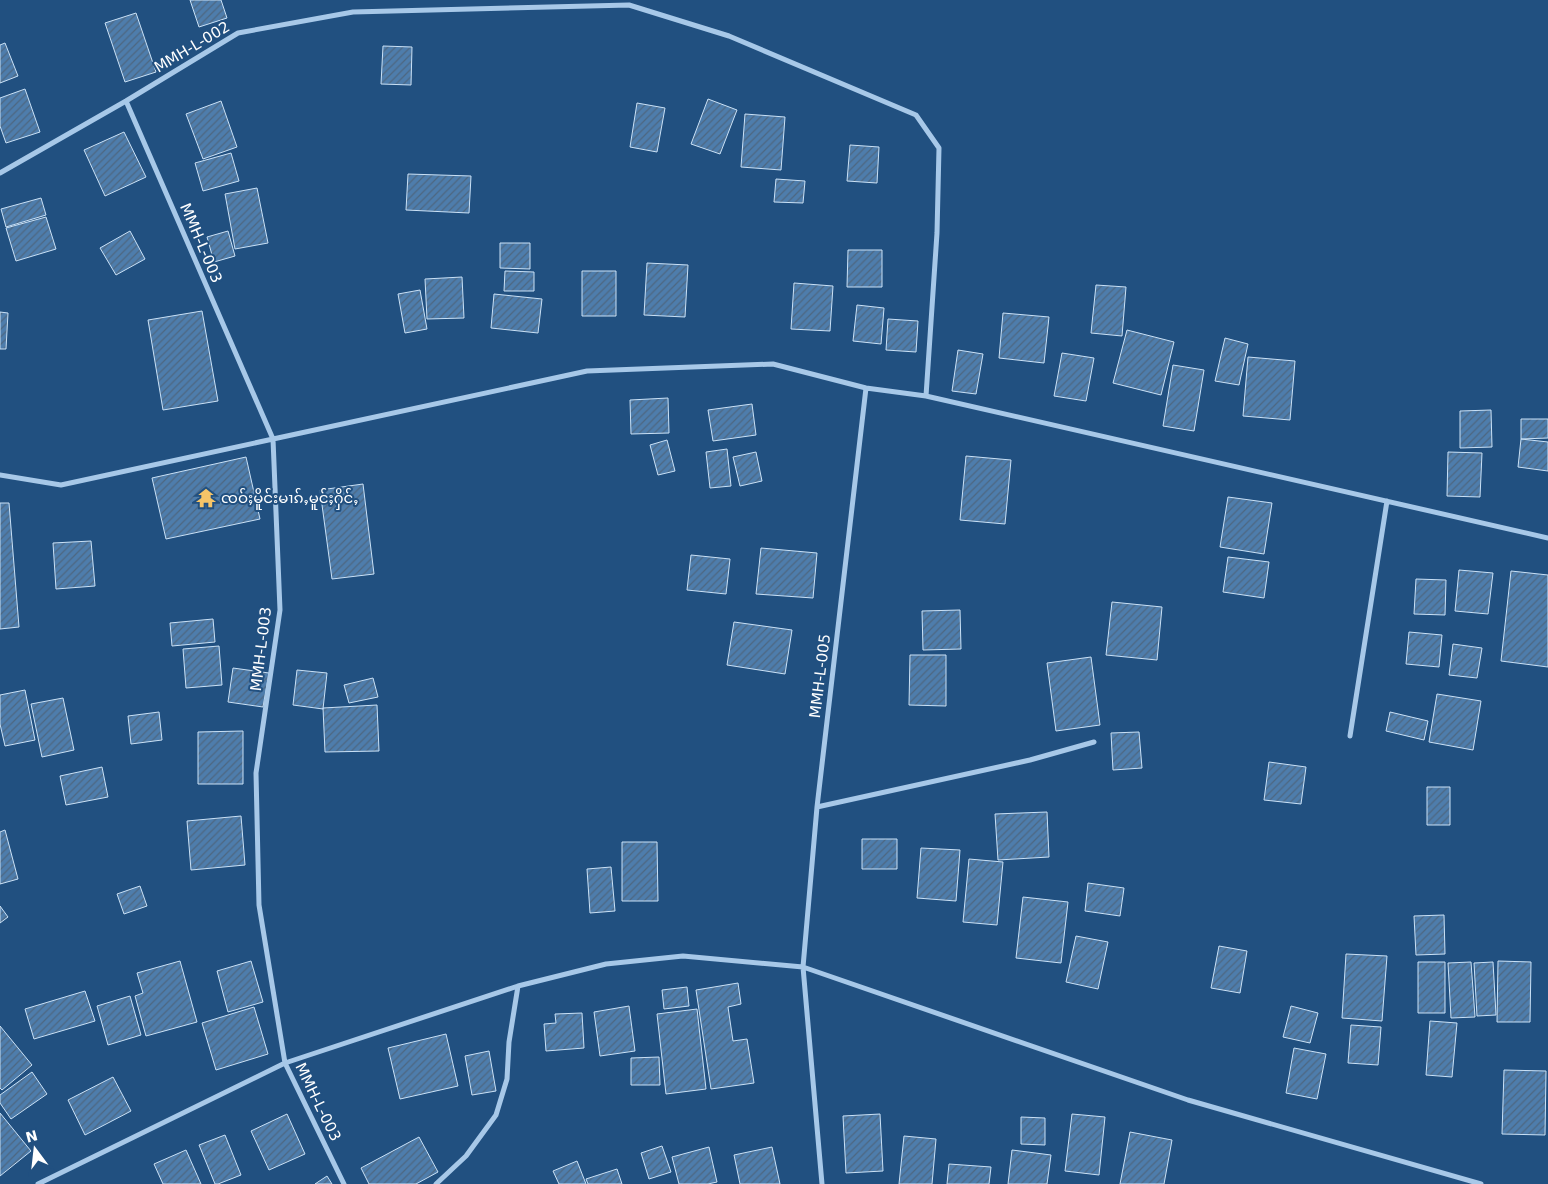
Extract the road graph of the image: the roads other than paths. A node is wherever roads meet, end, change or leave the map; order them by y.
1 (126, 101) junction
2 (0, 173) edge
3 (866, 388) junction
4 (926, 396) junction
5 (273, 439) junction
6 (0, 475) edge
7 (1387, 501) junction
8 (1548, 538) edge
9 (1350, 736) dead end
10 (1094, 742) dead end
11 (817, 807) junction
12 (803, 967) junction
13 (518, 986) junction
14 (285, 1063) junction
15 (38, 1184) edge
16 (344, 1184) edge
17 (436, 1184) edge
18 (822, 1184) edge
19 (1481, 1184) edge

1 - 2 street, MMH-L-002
1 - 4 street, MMH-L-002
1 - 5 street, MMH-L-003
3 - 4 street
3 - 5 street
3 - 11 street, MMH-L-005
4 - 7 street
5 - 6 street
5 - 14 street, MMH-L-003
7 - 8 street
7 - 9 street
10 - 11 street
11 - 12 street, MMH-L-005
12 - 13 street
12 - 18 street, MMH-L-005
12 - 19 street
13 - 14 street
13 - 17 street
14 - 15 street
14 - 16 street, MMH-L-003

